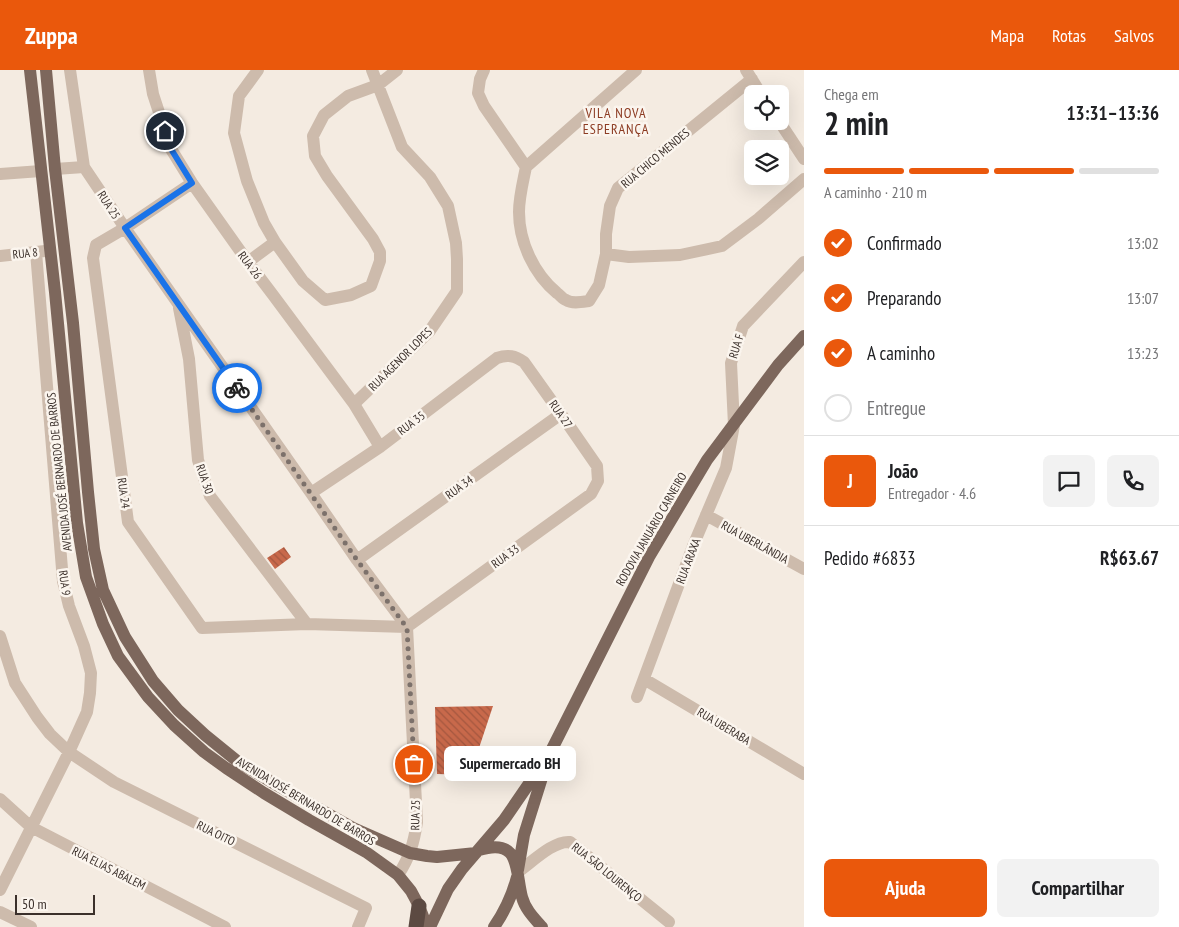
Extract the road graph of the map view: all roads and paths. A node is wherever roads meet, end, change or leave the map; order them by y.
1 (30, 70) edge
2 (46, 70) edge
3 (70, 70) edge
4 (149, 70) edge
5 (160, 70) edge
6 (258, 70) edge
7 (372, 70) edge
8 (397, 70) edge
9 (484, 70) edge
10 (636, 70) edge
11 (749, 74) edge
12 (378, 85) junction
13 (756, 85) edge
14 (153, 94) junction
15 (785, 130) edge
16 (804, 159) edge
17 (84, 167) junction
18 (526, 167) junction
19 (56, 169) junction
20 (41, 171) junction
21 (0, 174) edge
22 (804, 179) edge
23 (192, 183) junction
24 (125, 228) junction
25 (275, 242) junction
26 (50, 250) junction
27 (36, 252) junction
28 (606, 254) junction
29 (0, 256) edge
30 (248, 262) junction
31 (804, 262) edge
32 (178, 304) junction
33 (804, 336) edge
34 (511, 355) joint
35 (354, 404) junction
36 (561, 414) junction
37 (734, 425) junction
38 (380, 447) junction
39 (598, 481) joint
40 (311, 493) junction
41 (706, 515) junction
42 (357, 560) junction
43 (804, 569) edge
44 (306, 624) junction
45 (407, 628) junction
46 (0, 636) edge
47 (644, 679) junction
48 (637, 697) dead end
49 (69, 752) junction
50 (550, 753) junction
51 (804, 774) edge
52 (0, 799) edge
53 (31, 827) junction
54 (477, 851) junction
55 (410, 853) junction
56 (518, 871) junction
57 (398, 874) junction
58 (0, 890) edge
59 (419, 906) junction
60 (0, 912) edge
61 (669, 922) dead end
62 (31, 927) edge
63 (225, 927) edge
64 (358, 927) edge
65 (416, 927) edge
66 (428, 927) edge
67 (494, 927) edge
68 (542, 927) edge

1 - 20 main road, AVENIDA JOSÉ BERNARDO DE BARROS
2 - 19 main road, AVENIDA JOSÉ BERNARDO DE BARROS
3 - 17 street, RUA 25
4 - 14 street, RUA 26
5 - 14 street
6 - 25 street
7 - 12 street, RUA AGENOR LOPES
8 - 12 street
9 - 18 street
10 - 18 street
11 - 13 street
11 - 28 street, RUA CHICO MENDES
12 - 25 street
12 - 35 street, RUA AGENOR LOPES
14 - 23 street, RUA 26
15 - 16 street
17 - 19 street
17 - 24 street, RUA 25
18 - 28 street, RUA CHICO MENDES
19 - 55 main road, AVENIDA JOSÉ BERNARDO DE BARROS
20 - 21 street
20 - 26 main road, AVENIDA JOSÉ BERNARDO DE BARROS
22 - 28 street
23 - 24 street, RUA 24
23 - 30 street, RUA 26
24 - 32 street, RUA 25
24 - 44 street, RUA 24
25 - 30 street
26 - 27 street, RUA 8
26 - 57 main road, AVENIDA JOSÉ BERNARDO DE BARROS
27 - 29 street, RUA 8
27 - 49 street, RUA 9
30 - 35 street, RUA 26
31 - 37 street, RUA F
32 - 40 street, RUA 25
32 - 44 street, RUA 30
33 - 37 main road, RODOVIA JANUÁRIO CARNEIRO
34 - 36 street, RUA 27
34 - 38 street, RUA 35
35 - 38 street, RUA 26
36 - 39 street, RUA 27
36 - 42 street, RUA 34
37 - 41 street, RUA ARAXA
37 - 50 main road, RODOVIA JANUÁRIO CARNEIRO
38 - 40 street, RUA 35
39 - 45 street, RUA 33
40 - 42 street, RUA 25
41 - 43 street, RUA UBERLÂNDIA
41 - 47 street, RUA ARAXA
42 - 45 street, RUA 25
44 - 45 street, RUA 24
45 - 55 street, RUA 25
46 - 49 street, RUA OITO
47 - 48 street, RUA ARAXA
47 - 51 street, RUA UBERABA
49 - 53 street, RUA 9
49 - 64 street, RUA OITO
50 - 54 main road, RODOVIA JANUÁRIO CARNEIRO
50 - 56 main road, RODOVIA JANUÁRIO CARNEIRO
52 - 53 street, RUA ELIAS ABALEM
53 - 58 street, RUA 9
53 - 63 street, RUA ELIAS ABALEM
54 - 55 main road, AVENIDA JOSÉ BERNARDO DE BARROS
54 - 56 main road
54 - 66 main road, RODOVIA JANUÁRIO CARNEIRO
55 - 57 street, RUA 25
56 - 61 street, RUA SÃO LOURENÇO
56 - 67 main road, RODOVIA JANUÁRIO CARNEIRO
56 - 68 main road
57 - 59 main road, AVENIDA JOSÉ BERNARDO DE BARROS
59 - 65 highway
59 - 66 main road, AVENIDA JOSÉ BERNARDO DE BARROS
60 - 62 street

